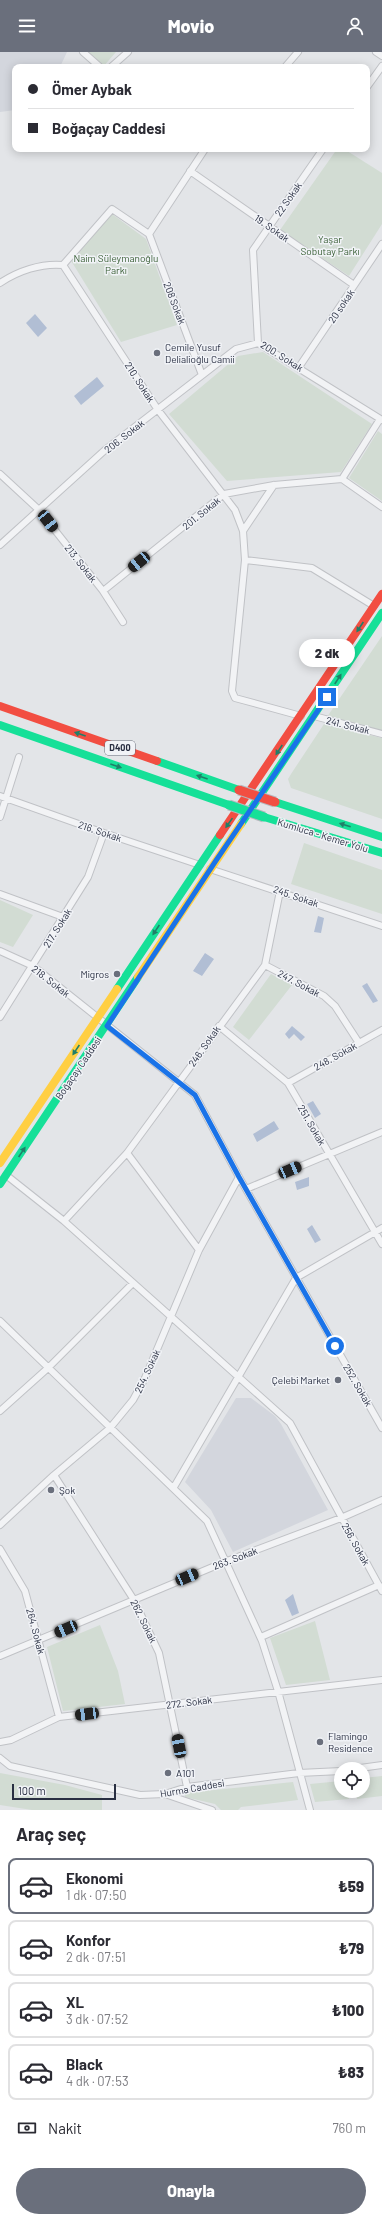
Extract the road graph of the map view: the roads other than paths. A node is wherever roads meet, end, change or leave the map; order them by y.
1 (83, 52) edge
2 (128, 52) edge
3 (298, 52) edge
4 (376, 52) edge
5 (382, 56) edge
6 (97, 64) edge
7 (114, 64) edge
8 (288, 64) edge
9 (382, 66) edge
10 (370, 83) edge
11 (203, 152) edge
12 (321, 152) edge
13 (190, 171) junction
14 (269, 226) junction
15 (148, 234) junction
16 (382, 244) edge
17 (253, 250) joint
18 (63, 265) junction
19 (0, 283) edge
20 (354, 285) junction
21 (258, 342) junction
22 (299, 367) junction
23 (202, 375) junction
24 (158, 410) junction
25 (382, 411) edge
26 (380, 419) edge
27 (0, 474) edge
28 (342, 479) junction
29 (274, 485) junction
30 (224, 494) junction
31 (382, 507) edge
32 (39, 510) junction
33 (243, 531) junction
34 (0, 546) edge
35 (245, 560) junction
36 (103, 591) junction
37 (382, 594) edge
38 (374, 606) junction
39 (382, 613) edge
40 (123, 622) dead end
41 (0, 706) edge
42 (301, 716) junction
43 (314, 716) junction
44 (0, 725) edge
45 (382, 734) edge
46 (20, 757) dead end
47 (0, 796) edge
48 (7, 798) junction
49 (0, 817) edge
50 (104, 833) junction
51 (382, 837) edge
52 (382, 853) edge
53 (200, 864) junction
54 (210, 869) junction
55 (280, 891) junction
56 (0, 894) edge
57 (63, 917) junction
58 (382, 926) edge
59 (0, 951) edge
60 (265, 965) junction
61 (33, 966) junction
62 (0, 1017) edge
63 (98, 1018) junction
64 (107, 1026) junction
65 (219, 1026) junction
66 (382, 1030) edge
67 (359, 1043) junction
68 (179, 1082) junction
69 (288, 1083) junction
70 (382, 1132) edge
71 (127, 1153) junction
72 (329, 1154) junction
73 (0, 1163) edge
74 (6, 1175) junction
75 (239, 1177) junction
76 (0, 1184) edge
77 (246, 1189) junction
78 (64, 1221) junction
79 (382, 1228) edge
80 (375, 1232) junction
81 (382, 1244) edge
82 (199, 1250) junction
83 (296, 1278) junction
84 (133, 1283) junction
85 (170, 1316) junction
86 (0, 1321) edge
87 (48, 1368) junction
88 (239, 1376) junction
89 (0, 1411) edge
90 (110, 1428) junction
91 (382, 1428) edge
92 (54, 1475) junction
93 (174, 1486) junction
94 (382, 1500) edge
95 (341, 1518) junction
96 (0, 1525) edge
97 (0, 1549) edge
98 (226, 1560) junction
99 (378, 1585) junction
100 (382, 1591) edge
101 (134, 1600) junction
102 (261, 1637) junction
103 (39, 1640) junction
104 (0, 1656) edge
105 (382, 1680) edge
106 (278, 1691) junction
107 (171, 1704) junction
108 (59, 1717) junction
109 (0, 1742) edge
110 (0, 1758) edge
111 (382, 1765) edge
112 (370, 1767) edge
113 (334, 1770) edge
114 (299, 1773) junction
115 (187, 1787) junction
116 (165, 1794) junction
117 (212, 1810) edge
118 (310, 1810) edge

1 - 6 street
2 - 7 street
3 - 8 street
4 - 5 street
9 - 10 street
11 - 13 street
12 - 14 street, 22 Sokak
13 - 14 street, 19. Sokak
13 - 15 street
14 - 17 street, 22 Sokak
14 - 20 street, 19. Sokak
15 - 18 street
15 - 23 street, 208 Sokak
16 - 20 street, 20 sokak
17 - 21 street, 200. Sokak
18 - 19 street
18 - 24 street, 210. Sokak
20 - 22 street, 20 sokak
21 - 22 street, 200. Sokak
21 - 23 street, 206. Sokak
22 - 26 street, 200. Sokak
23 - 24 street, 206. Sokak
24 - 30 street, 210. Sokak
24 - 32 street, 206. Sokak
25 - 26 street
26 - 28 street
27 - 32 street, 213. Sokak
28 - 29 street, 201. Sokak
28 - 31 street
29 - 30 street, 201. Sokak
29 - 33 street
30 - 33 street, 210. Sokak
30 - 36 street, 201. Sokak
32 - 34 street, 206. Sokak
32 - 36 street, 213. Sokak
33 - 35 street, 210. Sokak
35 - 38 street
35 - 42 street, 210. Sokak
36 - 40 street, 213. Sokak
37 - 38 main road, Boğaçay Caddesi
38 -> 42 main road, Boğaçay Caddesi
43 -> 39 main road, Boğaçay Caddesi
51 -> 41 main road, Kumluca - Kemer Yolu / D400, bridge
42 -> 53 main road, Boğaçay Caddesi
43 - 45 street, 241. Sokak
43 - 54 main road, Boğaçay Caddesi
44 -> 52 main road, Kumluca - Kemer Yolu / D400, bridge
46 - 48 street
47 - 48 street, 216. Sokak
48 - 49 street
48 - 50 street, 216. Sokak
50 - 53 street, 216. Sokak
50 - 57 street, 217. Sokak
53 -> 63 main road, Boğaçay Caddesi
54 - 55 street, 245. Sokak
54 - 64 main road, Boğaçay Caddesi
55 - 58 street, 245. Sokak
55 - 60 street, 246. Sokak
56 - 57 street
57 - 61 street, 217. Sokak
59 - 61 street, 218. Sokak
60 - 65 street, 246. Sokak
60 - 67 street, 247. Sokak
61 - 62 street, 217. Sokak
61 - 63 street, 218. Sokak
63 - 64 street, 252. Sokak
63 -> 73 main road, Boğaçay Caddesi
64 - 68 street, 252. Sokak
74 -> 64 main road, Boğaçay Caddesi
65 - 68 street, 246. Sokak
65 - 69 street, 251. Sokak
66 - 67 street, 248. Sokak
67 - 69 street, 248. Sokak
68 - 71 street, 246. Sokak
68 - 75 street, 252. Sokak
69 - 72 street, 251. Sokak
70 - 72 street
71 - 78 street, 246. Sokak
71 - 82 street
72 - 77 street
72 - 80 street, 251. Sokak
74 - 76 main road, Boğaçay Caddesi
74 - 78 street, 256. Sokak
75 - 77 street, 252. Sokak
75 - 82 street, 254. Sokak
77 - 83 street, 252. Sokak
78 - 84 street, 256. Sokak
79 - 80 street
80 - 81 street, 251. Sokak
80 - 83 street
82 - 85 street, 254. Sokak
83 - 88 street
83 - 91 street, 252. Sokak
84 - 85 street, 256. Sokak
84 - 87 street
85 - 88 street, 256. Sokak
85 - 90 street, 254. Sokak
86 - 87 street
87 - 89 street
87 - 90 street
88 - 93 street
88 - 95 street, 256. Sokak
90 - 92 street, 254. Sokak
90 - 93 street
92 - 96 street, 254. Sokak
92 - 101 street, 262. Sokak
93 - 98 street
94 - 95 street, 263. Sokak
95 - 98 street, 263. Sokak
95 - 99 street, 256. Sokak
97 - 103 street, 264. Sokak
98 - 101 street, 263. Sokak
98 - 102 street
99 - 100 street, 256. Sokak
99 - 102 street
101 - 103 street, 263. Sokak
101 - 107 street, 262. Sokak
102 - 106 street
103 - 104 street, 263. Sokak
103 - 108 street, 264. Sokak
105 - 106 street, 272. Sokak
106 - 107 street, 272. Sokak
106 - 114 street
107 - 108 street, 272. Sokak
107 - 115 street, 262. Sokak
108 - 109 street, 272. Sokak
110 - 116 street, Hurma Caddesi
111 - 112 street
113 - 114 street, Hurma Caddesi
114 - 115 street, Hurma Caddesi
114 - 118 street
115 - 116 street, Hurma Caddesi
116 - 117 street

